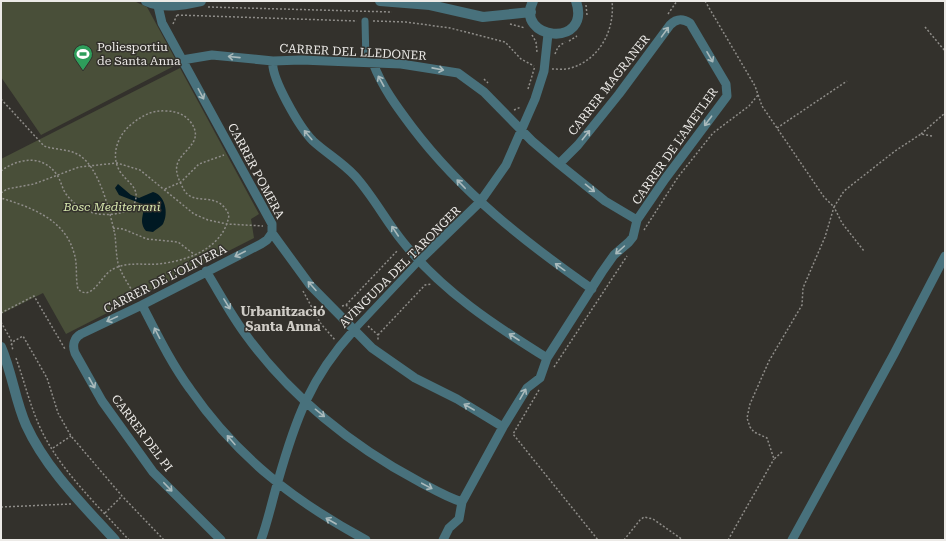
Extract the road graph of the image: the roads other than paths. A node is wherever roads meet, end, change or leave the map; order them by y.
1 (146, 1) edge
2 (380, 1) edge
3 (533, 1) edge
4 (576, 1) edge
5 (161, 4) edge
6 (203, 4) edge
7 (531, 12) junction
8 (365, 21) road end
9 (548, 34) junction
10 (182, 60) junction
11 (273, 61) junction
12 (369, 62) junction
13 (728, 88) joint
14 (523, 130) junction
15 (559, 164) junction
16 (480, 202) junction
17 (638, 220) junction
18 (269, 230) junction
19 (945, 256) edge
20 (419, 261) junction
21 (206, 271) junction
22 (592, 290) junction
23 (140, 302) junction
24 (354, 330) junction
25 (6, 346) edge
26 (74, 348) joint
27 (547, 358) junction
28 (305, 401) junction
29 (502, 427) junction
30 (277, 484) junction
31 (462, 502) junction
32 (115, 540) edge
33 (221, 540) edge
34 (261, 540) edge
35 (366, 540) edge
36 (443, 540) edge
37 (792, 540) edge

1 - 5 street
2 - 7 street
3 - 7 street
4 - 9 street
5 - 6 street
5 - 10 street, CARRER POMERA
7 - 9 street
8 - 12 street
9 - 14 street, AVINGUDA DEL TARONGER
11 -> 10 street, CARRER DEL LLEDONER
10 -> 18 street, CARRER POMERA
11 - 12 street, CARRER DEL LLEDONER
20 -> 11 street
12 -> 14 street, CARRER DEL LLEDONER
16 -> 12 street
15 -> 13 street, CARRER MAGRANER
13 -> 17 street, CARRER DE L'AMETLER
14 - 15 street, CARRER DEL LLEDONER
14 - 16 street, AVINGUDA DEL TARONGER
15 -> 17 street, CARRER DEL LLEDONER
16 - 20 street, AVINGUDA DEL TARONGER
22 -> 16 street
17 -> 22 street, CARRER DE L'AMETLER
18 -> 21 street, CARRER DE L'OLIVERA
24 -> 18 street, CARRER POMERA
19 - 37 street
20 - 24 street, AVINGUDA DEL TARONGER
27 -> 20 street
21 - 23 street, CARRER DE L'OLIVERA
21 -> 28 street
22 - 27 street, CARRER DE L'AMETLER
23 -> 26 street, CARRER DE L'OLIVERA
30 -> 23 street
24 - 28 street, AVINGUDA DEL TARONGER
29 -> 24 street, CARRER POMERA
25 - 32 street
26 -> 33 street, CARRER DEL PI
29 -> 27 street, CARRER DE L'AMETLER
28 - 30 street, AVINGUDA DEL TARONGER
28 -> 31 street
29 - 31 street, CARRER DE L'AMETLER
30 - 34 street, AVINGUDA DEL TARONGER
35 -> 30 street
31 - 36 street, CARRER DE L'AMETLER

